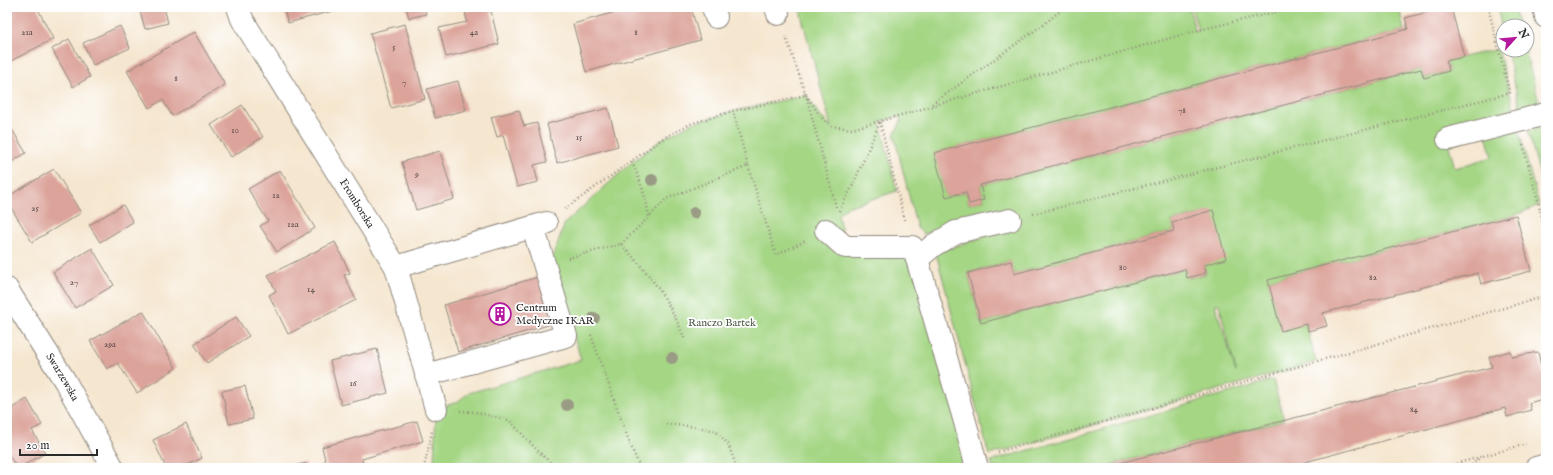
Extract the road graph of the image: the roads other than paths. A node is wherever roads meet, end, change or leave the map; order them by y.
1 (238, 7) edge
2 (1546, 114) edge
3 (1448, 139) dead end
4 (1010, 220) road end
5 (826, 230) road end
6 (914, 253) junction
7 (396, 267) junction
8 (7, 289) edge
9 (426, 375) junction
10 (436, 409) road end
11 (976, 464) edge
12 (1546, 465) edge
13 (113, 468) edge
14 (1536, 468) edge

1 - 7 street, Fromborska
2 - 3 street
4 - 6 street
5 - 6 street
6 - 11 street
7 - 9 street, Fromborska
7 - 9 street
8 - 13 street, Swarzewska
9 - 10 street, Fromborska
12 - 14 street

